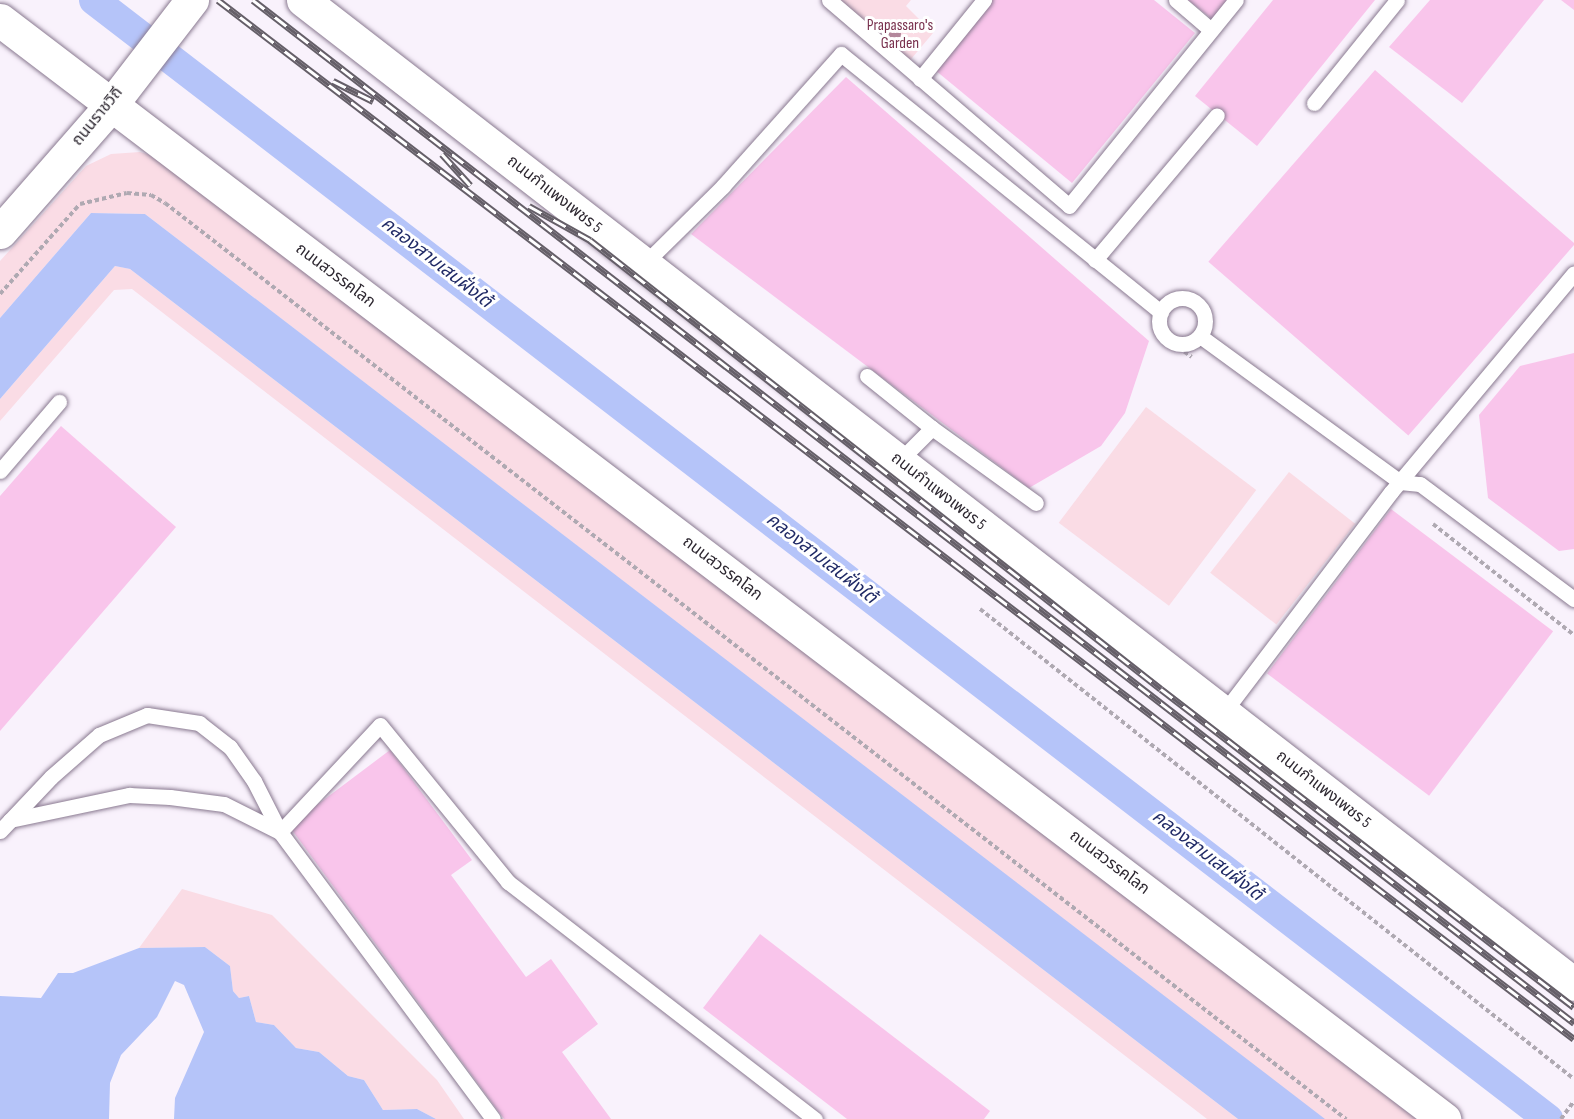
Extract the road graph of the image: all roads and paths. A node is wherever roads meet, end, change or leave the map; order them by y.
1 (192, 0) edge
2 (303, 0) edge
3 (829, 0) edge
4 (984, 0) edge
5 (1176, 0) edge
6 (1236, 0) edge
7 (1397, 0) edge
8 (0, 20) edge
9 (1211, 30) junction
10 (920, 79) junction
11 (118, 94) junction
12 (1314, 104) dead end
13 (1217, 115) dead end
14 (0, 232) edge
15 (1095, 260) junction
16 (643, 265) junction
17 (1574, 273) edge
18 (0, 294) edge
19 (1161, 312) junction
20 (1200, 336) junction
21 (867, 376) dead end
22 (59, 402) dead end
23 (932, 428) junction
24 (898, 462) junction
25 (0, 471) edge
26 (1400, 482) junction
27 (1036, 503) dead end
28 (1574, 599) edge
29 (980, 609) dead end
30 (1574, 622) edge
31 (1568, 630) dead end
32 (1224, 712) junction
33 (5, 825) edge
34 (280, 832) junction
35 (1574, 984) edge
36 (1574, 1079) edge
37 (1574, 1101) edge
38 (493, 1119) edge
39 (815, 1119) edge
40 (1346, 1119) edge
41 (1444, 1119) edge
42 (1561, 1119) edge

1 - 11 street, ถนนราชวิถี
2 - 16 street, ถนนกำแพงเพชร 5
3 - 10 lane
4 - 10 lane
5 - 9 lane
6 - 9 lane
7 - 12 lane
8 - 11 street, ถนนสวรรคโลก
9 - 10 lane
11 - 14 street, ถนนราชวิถี
11 - 41 street, ถนนสวรรคโลก
13 - 15 lane
15 - 16 lane
15 - 19 lane
16 - 24 street, ถนนกำแพงเพชร 5
17 - 26 lane
18 - 40 path
19 - 20 lane
19 - 20 lane
20 - 26 lane
21 - 23 lane
22 - 25 lane
23 - 24 lane
23 - 27 lane
24 - 32 street, ถนนกำแพงเพชร 5
26 - 28 lane
26 - 32 lane
29 - 36 path
30 - 31 path
32 - 35 street, ถนนกำแพงเพชร 5
33 - 34 lane
33 - 34 lane
34 - 38 lane
34 - 39 lane
37 - 42 path

